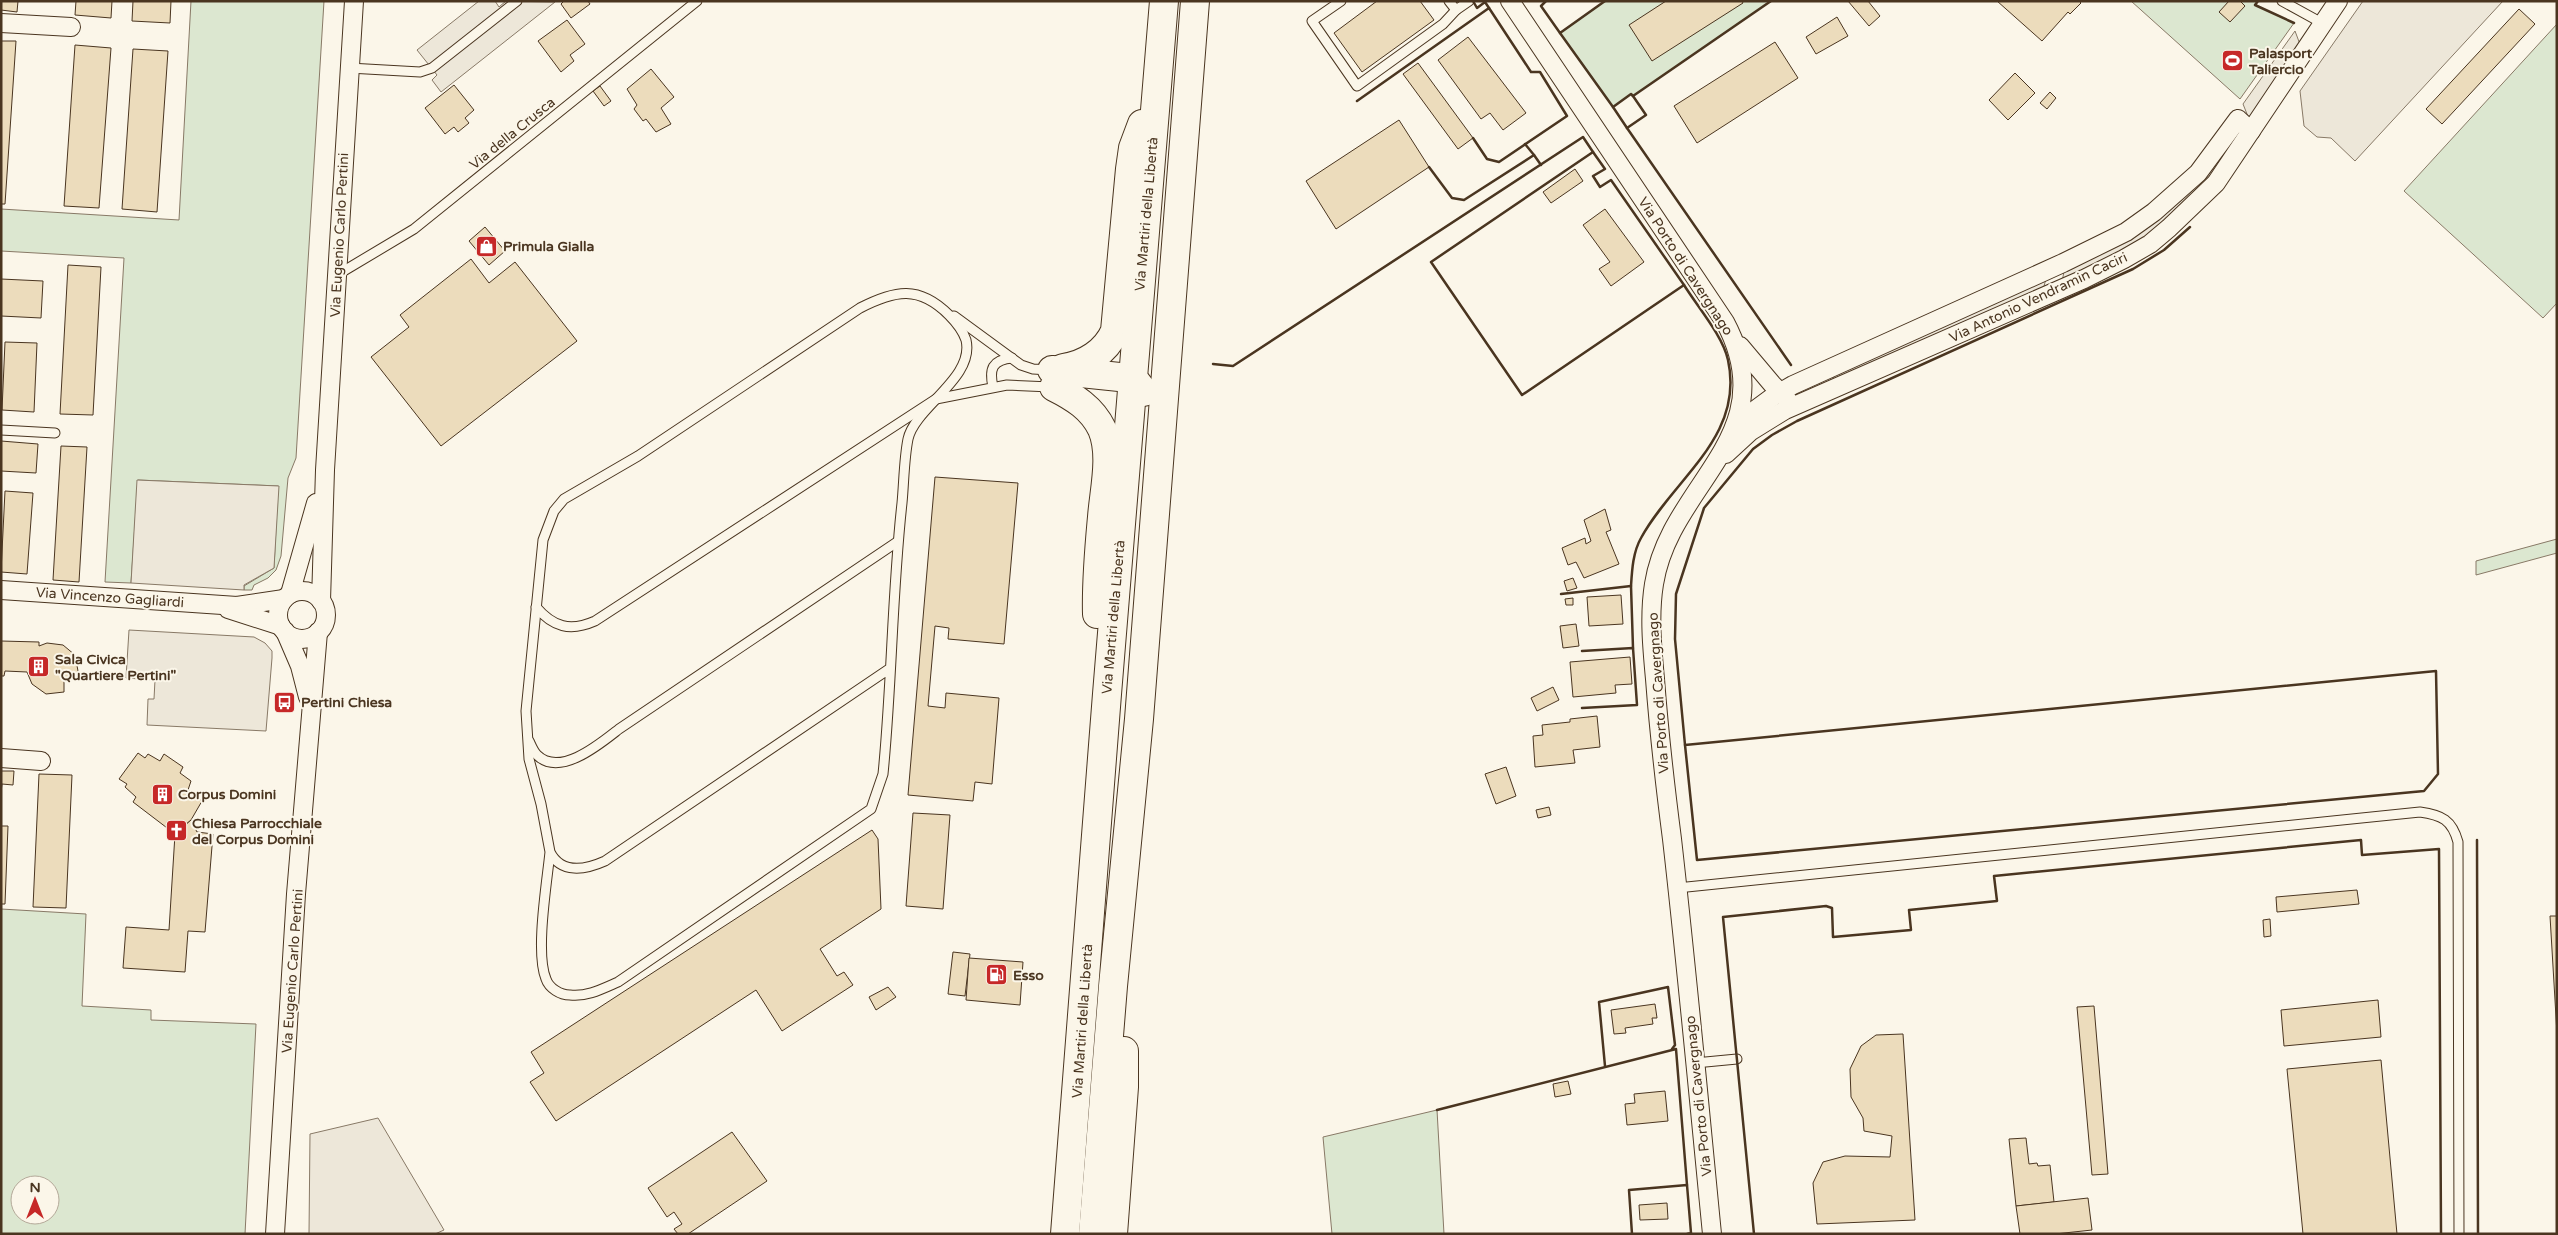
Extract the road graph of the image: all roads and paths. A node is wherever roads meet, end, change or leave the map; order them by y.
1 (354, 1) edge
2 (517, 1) edge
3 (697, 1) edge
4 (1164, 1) edge
5 (1195, 1) edge
6 (1340, 1) edge
7 (1449, 1) edge
8 (1470, 1) edge
9 (1510, 1) edge
10 (2282, 1) edge
11 (2338, 1) edge
12 (1456, 10) junction
13 (1, 23) edge
14 (2322, 23) junction
15 (71, 27) dead end
16 (350, 68) junction
17 (1157, 88) junction
18 (1184, 129) junction
19 (2251, 131) junction
20 (337, 275) junction
21 (941, 308) junction
22 (1734, 338) junction
23 (1012, 358) junction
24 (1053, 379) junction
25 (1135, 385) junction
26 (993, 387) junction
27 (1779, 392) junction
28 (936, 400) junction
29 (1808, 400) junction
30 (1736, 424) junction
31 (1, 430) edge
32 (56, 433) dead end
33 (1714, 465) junction
34 (325, 470) junction
35 (897, 542) junction
36 (1, 590) edge
37 (287, 597) junction
38 (322, 601) junction
39 (219, 605) junction
40 (536, 607) junction
41 (283, 629) junction
42 (318, 632) junction
43 (889, 669) junction
44 (1107, 694) junction
45 (1139, 706) junction
46 (311, 709) junction
47 (526, 736) junction
48 (1, 758) edge
49 (41, 761) dead end
50 (550, 852) junction
51 (1125, 872) junction
52 (1677, 888) junction
53 (1737, 1058) dead end
54 (1695, 1063) junction
55 (274, 1234) edge
56 (1065, 1234) edge
57 (1093, 1234) edge
58 (1112, 1234) edge
59 (1712, 1234) edge
60 (2459, 1234) edge

1 - 16 street, Via Eugenio Carlo Pertini
2 - 16 lane
3 - 20 lane, Via della Crusca
4 - 17 main road, Via Martiri della Libertà
5 - 18 main road, Via Martiri della Libertà
6 - 12 lane
7 - 12 lane
8 - 12 lane
9 - 22 street, Via Porto di Cavergnago
10 - 14 lane
11 - 14 street, Via Antonio Vendramin Caciri
13 - 15 street
14 - 19 street, Via Antonio Vendramin Caciri
16 - 20 street, Via Eugenio Carlo Pertini
17 - 24 main road
17 - 25 main road, Via Martiri della Libertà
18 - 25 main road
18 - 45 main road, Via Martiri della Libertà
19 - 27 street
19 - 29 street, Via Antonio Vendramin Caciri
20 - 34 street, Via Eugenio Carlo Pertini
21 - 23 lane
21 - 28 lane
21 - 40 lane
22 - 27 street
22 - 30 street, Via Porto di Cavergnago
23 - 24 lane
23 - 26 lane
24 - 25 main road
24 - 26 lane
24 - 44 main road
25 - 44 main road, Via Martiri della Libertà
25 - 45 main road
26 - 28 lane
27 - 29 street
27 - 30 street
28 - 35 lane
28 - 40 lane
29 - 33 street, Via Antonio Vendramin Caciri
30 - 33 street, Via Porto di Cavergnago
31 - 32 lane
33 - 52 street, Via Porto di Cavergnago
34 - 37 street, Via Eugenio Carlo Pertini
34 - 38 street, Via Eugenio Carlo Pertini
35 - 43 lane
35 - 47 lane
36 - 39 street, Via Vincenzo Gagliardi
37 - 38 street
37 - 39 street, Via Vincenzo Gagliardi
37 - 41 street
38 - 42 street
39 - 41 street, Via Vincenzo Gagliardi
40 - 47 lane
41 - 42 street
41 - 46 street, Via Eugenio Carlo Pertini
42 - 46 street, Via Eugenio Carlo Pertini
43 - 50 lane
43 - 50 lane
44 - 56 main road, Via Martiri della Libertà
45 - 51 main road, Via Martiri della Libertà
46 - 55 street, Via Eugenio Carlo Pertini
47 - 50 lane
48 - 49 street
51 - 57 main road, Via Martiri della Libertà
51 - 58 main road, Via Martiri della Libertà
52 - 54 street, Via Porto di Cavergnago
52 - 60 lane
53 - 54 lane
54 - 59 street, Via Porto di Cavergnago

